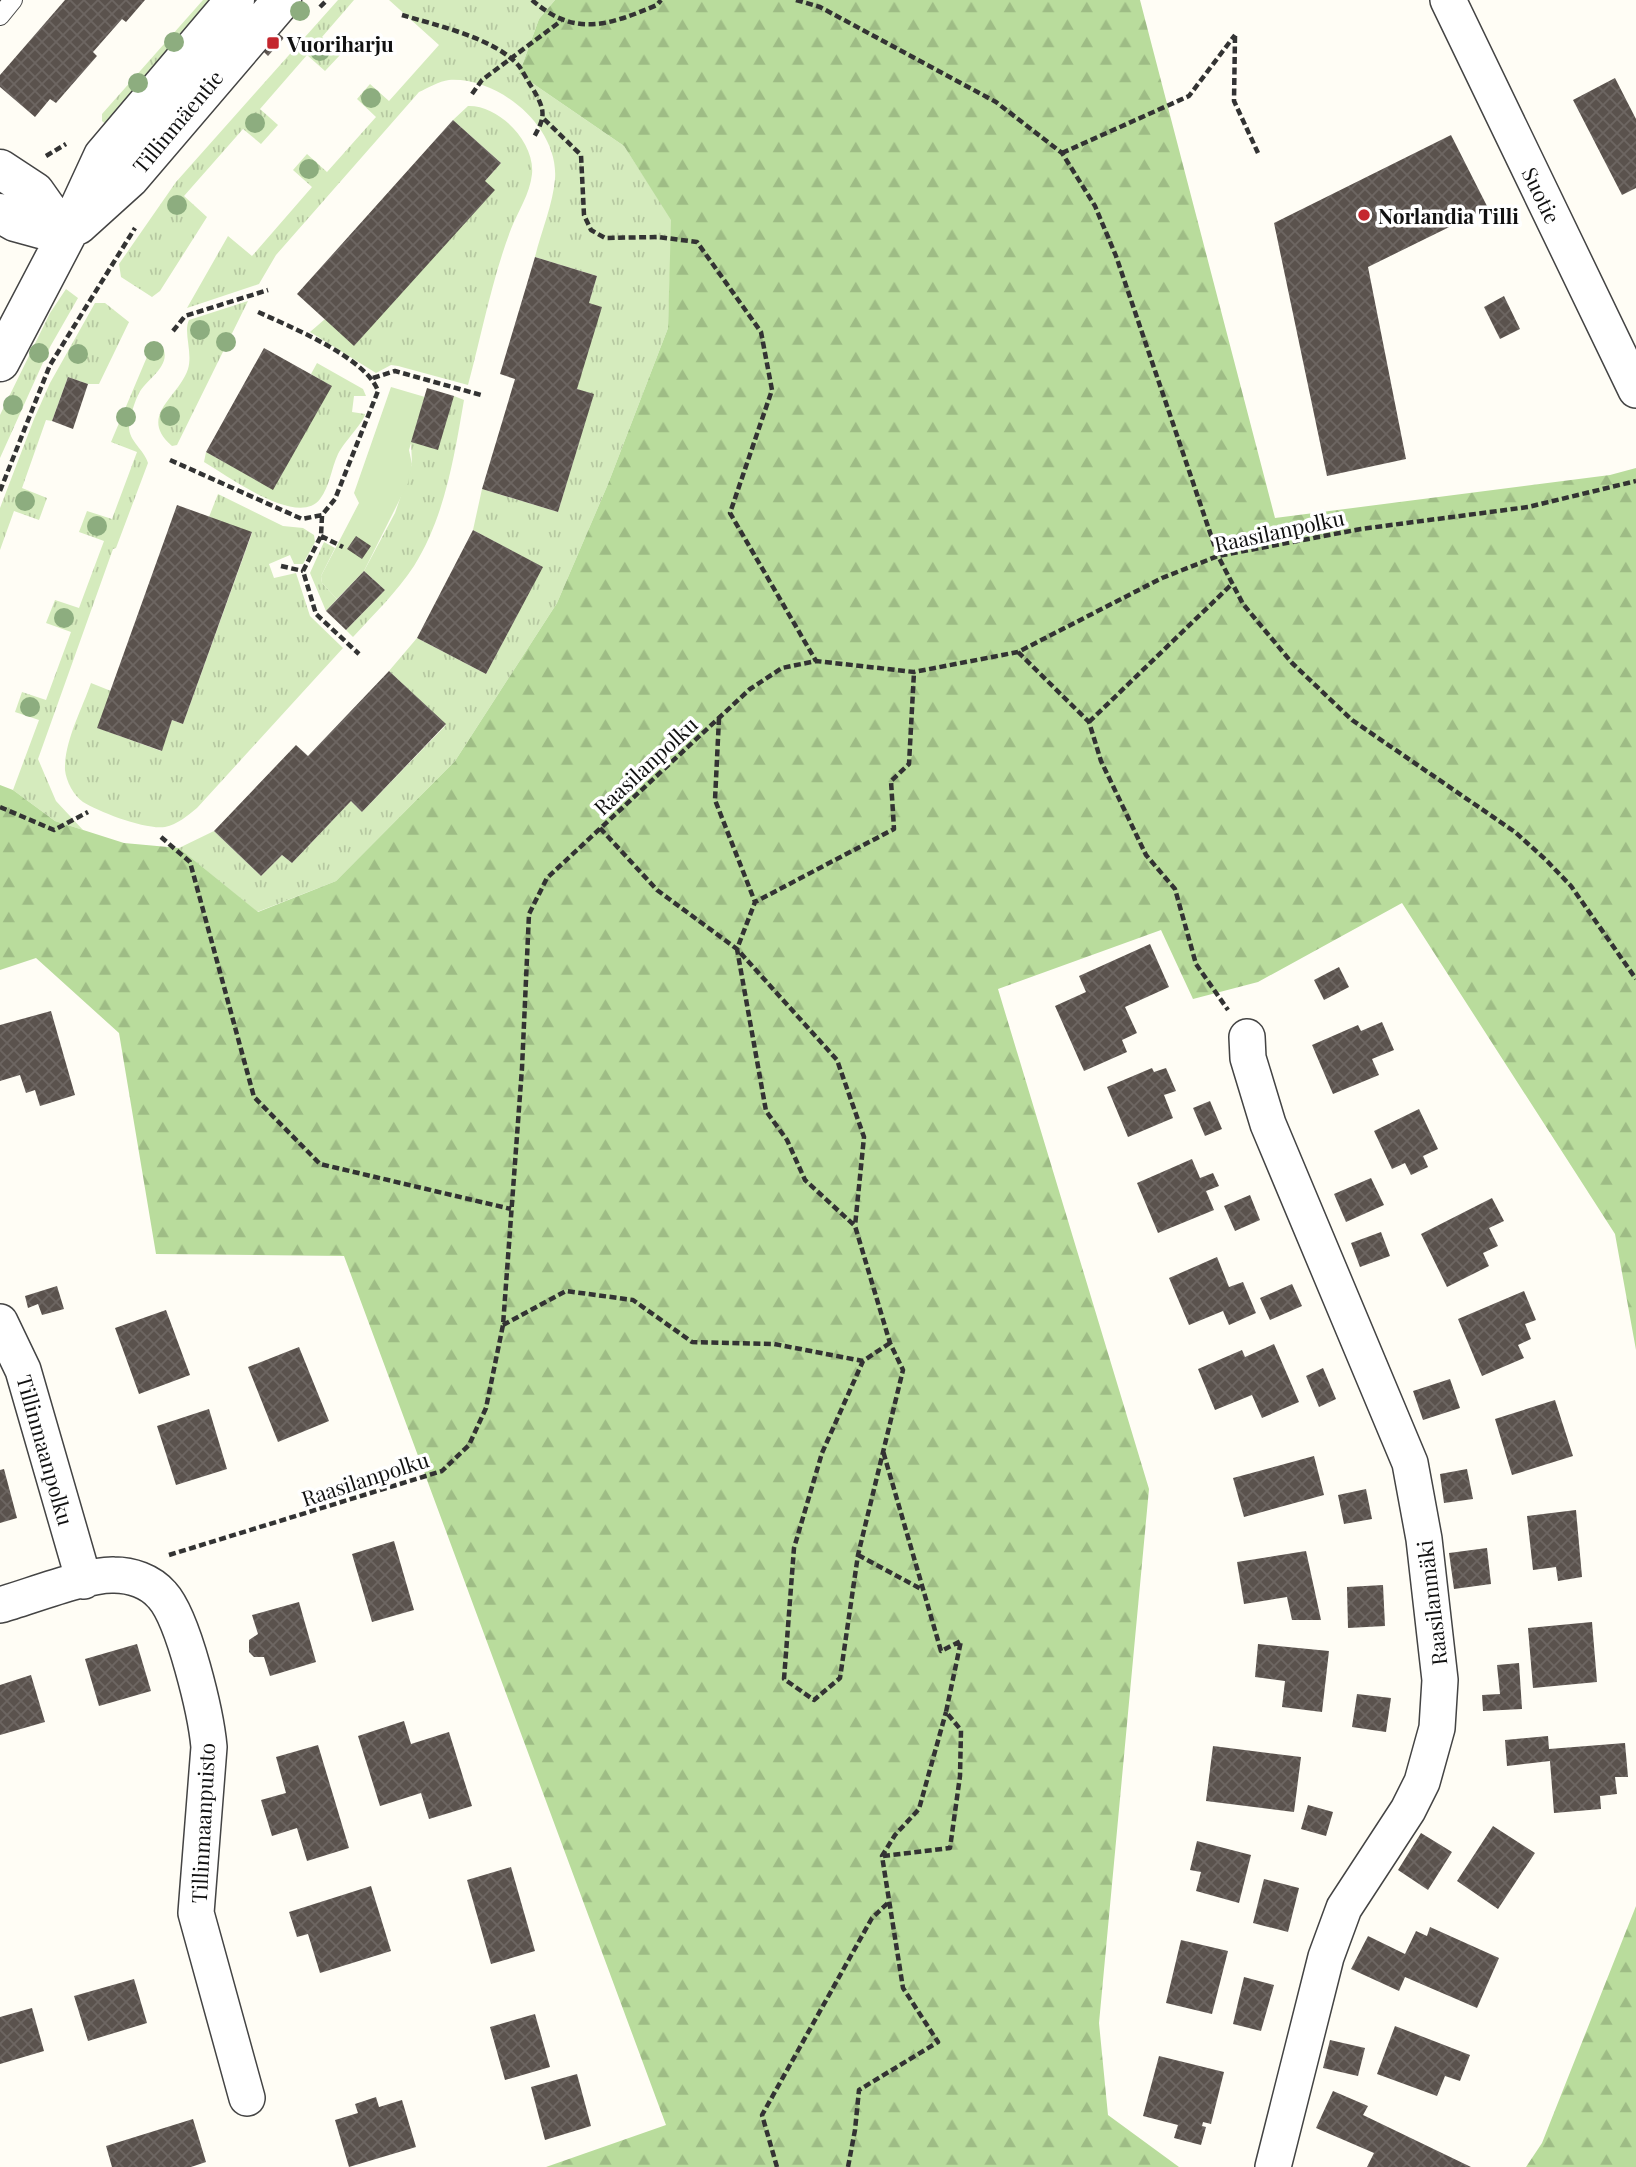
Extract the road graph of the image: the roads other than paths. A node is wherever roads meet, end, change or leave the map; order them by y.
1 (13, 0) edge
2 (235, 0) edge
3 (1448, 0) edge
4 (300, 5) edge
5 (0, 16) edge
6 (0, 169) edge
7 (0, 213) edge
8 (66, 236) junction
9 (0, 362) edge
10 (1636, 390) edge
11 (1247, 1037) road end
12 (0, 1322) edge
13 (84, 1581) junction
14 (0, 1605) edge
15 (247, 2098) dead end
16 (1273, 2167) edge

1 - 5 lane
2 - 8 street, Tillinmäentie
3 - 10 street, Suotie
4 - 8 street, Tillinmäentie
6 - 8 street
7 - 8 street
8 - 9 street, Tillinmäentie
11 - 16 street, Raasilanmäki
12 - 13 street, Tillinmaanpolku
13 - 14 street, Tillinmaanpuisto
13 - 15 street, Tillinmaanpuisto

